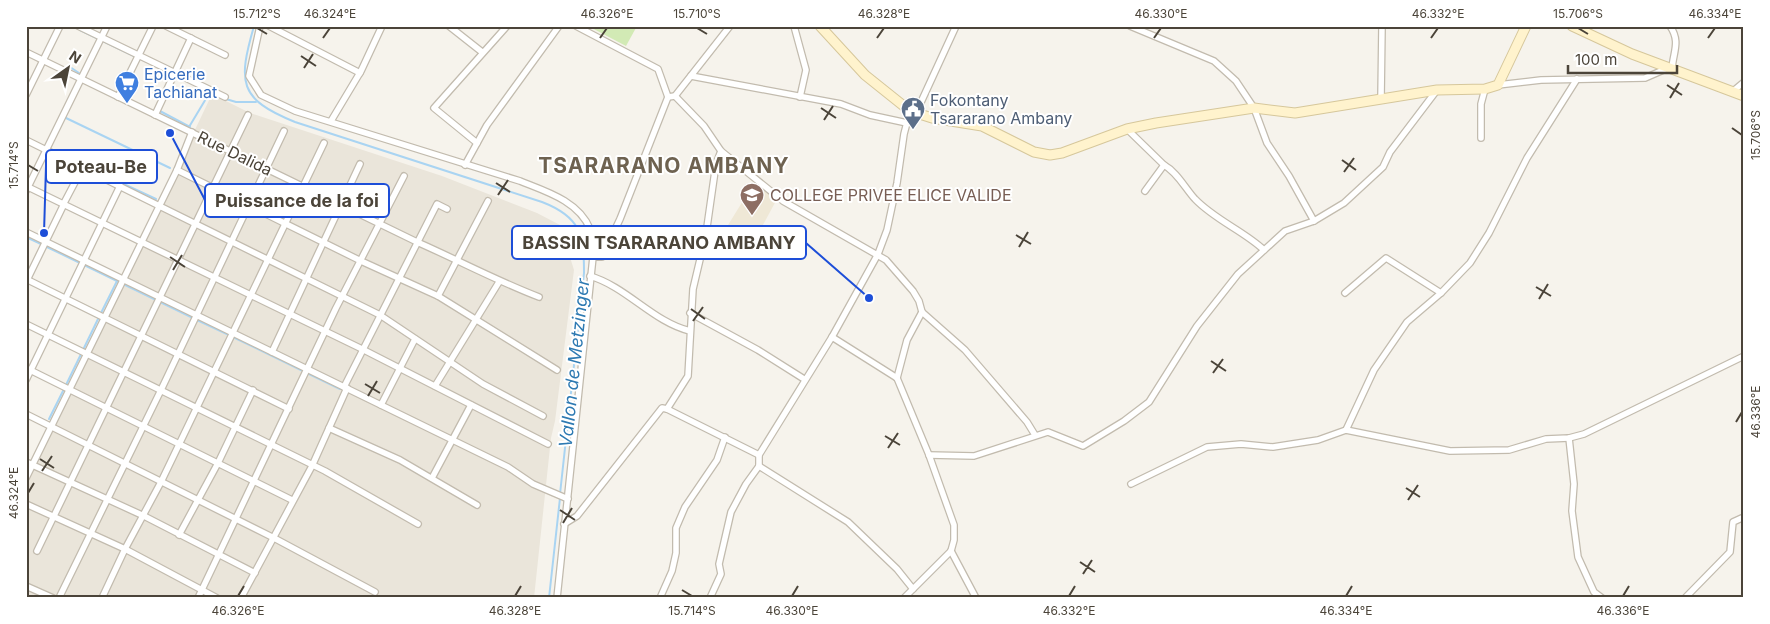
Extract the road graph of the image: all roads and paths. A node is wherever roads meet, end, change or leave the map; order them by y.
1 (60, 26) edge
2 (78, 26) edge
3 (107, 26) edge
4 (153, 26) edge
5 (166, 26) edge
6 (260, 26) edge
7 (269, 26) edge
8 (382, 26) edge
9 (449, 26) edge
10 (507, 26) edge
11 (559, 26) edge
12 (576, 26) edge
13 (730, 26) edge
14 (794, 26) edge
15 (820, 26) edge
16 (956, 26) edge
17 (1130, 26) edge
18 (1382, 26) edge
19 (1526, 26) edge
20 (1572, 26) edge
21 (1670, 26) edge
22 (101, 38) junction
23 (191, 38) junction
24 (26, 52) edge
25 (482, 52) junction
26 (139, 55) junction
27 (225, 55) dead end
28 (43, 60) junction
29 (1670, 68) junction
30 (360, 73) junction
31 (174, 74) junction
32 (692, 76) junction
33 (81, 79) junction
34 (1577, 79) junction
35 (1744, 82) edge
36 (1498, 85) junction
37 (1486, 89) junction
38 (1437, 90) junction
39 (1732, 92) junction
40 (26, 95) edge
41 (676, 96) junction
42 (1744, 96) edge
43 (118, 97) junction
44 (224, 97) dead end
45 (800, 97) junction
46 (668, 98) junction
47 (1381, 98) junction
48 (1254, 108) junction
49 (913, 112) junction
50 (155, 115) junction
51 (248, 115) dead end
52 (332, 121) junction
53 (907, 123) junction
54 (1127, 129) junction
55 (284, 131) dead end
56 (192, 132) junction
57 (1481, 138) dead end
58 (26, 140) edge
59 (324, 143) dead end
60 (477, 143) junction
61 (46, 150) junction
62 (231, 152) junction
63 (721, 152) junction
64 (360, 164) dead end
65 (465, 165) junction
66 (1164, 166) junction
67 (83, 167) junction
68 (267, 169) junction
69 (178, 170) junction
70 (404, 176) dead end
71 (120, 186) junction
72 (303, 187) junction
73 (27, 188) edge
74 (212, 188) junction
75 (1145, 191) dead end
76 (488, 201) dead end
77 (64, 205) junction
78 (160, 205) junction
79 (249, 205) junction
80 (341, 205) junction
81 (448, 209) dead end
82 (103, 222) junction
83 (1314, 222) junction
84 (196, 223) junction
85 (285, 223) junction
86 (379, 224) junction
87 (26, 232) edge
88 (46, 241) junction
89 (232, 241) junction
90 (142, 242) junction
91 (324, 242) junction
92 (417, 242) junction
93 (1264, 250) junction
94 (878, 254) junction
95 (593, 257) junction
96 (84, 260) junction
97 (178, 260) junction
98 (268, 260) junction
99 (456, 260) junction
100 (361, 261) junction
101 (590, 276) junction
102 (214, 277) junction
103 (401, 278) junction
104 (123, 279) junction
105 (307, 279) junction
106 (27, 280) edge
107 (499, 282) junction
108 (1345, 293) dead end
109 (1441, 293) junction
110 (159, 296) junction
111 (250, 296) junction
112 (343, 296) junction
113 (438, 296) junction
114 (539, 297) dead end
115 (66, 298) junction
116 (922, 312) junction
117 (690, 313) junction
118 (198, 315) junction
119 (289, 315) junction
120 (380, 315) junction
121 (105, 316) junction
122 (477, 319) junction
123 (26, 324) edge
124 (233, 332) junction
125 (326, 332) junction
126 (690, 332) junction
127 (47, 334) junction
128 (141, 335) junction
129 (832, 337) junction
130 (415, 339) junction
131 (362, 349) junction
132 (272, 352) junction
133 (87, 354) junction
134 (179, 354) junction
135 (1744, 356) edge
136 (450, 363) junction
137 (29, 369) edge
138 (308, 370) junction
139 (399, 370) junction
140 (557, 370) dead end
141 (214, 371) junction
142 (124, 372) junction
143 (897, 378) junction
144 (804, 379) junction
145 (26, 380) edge
146 (435, 386) junction
147 (346, 388) junction
148 (161, 390) junction
149 (253, 390) junction
150 (69, 391) junction
151 (381, 404) junction
152 (471, 405) junction
153 (108, 408) junction
154 (197, 408) junction
155 (289, 409) junction
156 (667, 409) junction
157 (26, 414) edge
158 (543, 416) dead end
159 (143, 427) junction
160 (53, 428) junction
161 (235, 428) junction
162 (329, 428) junction
163 (1346, 430) junction
164 (1035, 435) junction
165 (725, 438) junction
166 (1569, 438) junction
167 (452, 440) junction
168 (179, 444) junction
169 (548, 444) dead end
170 (89, 445) junction
171 (271, 445) junction
172 (759, 455) junction
173 (929, 456) junction
174 (26, 462) edge
175 (126, 463) junction
176 (218, 463) junction
177 (33, 465) junction
178 (312, 466) junction
179 (758, 466) junction
180 (26, 478) edge
181 (432, 478) junction
182 (255, 481) junction
183 (161, 482) junction
184 (70, 483) junction
185 (1131, 484) dead end
186 (108, 500) junction
187 (292, 500) junction
188 (568, 500) junction
189 (198, 501) junction
190 (26, 504) edge
191 (477, 505) dead end
192 (144, 516) junction
193 (54, 517) junction
194 (1744, 517) edge
195 (235, 520) junction
196 (418, 524) dead end
197 (564, 524) junction
198 (90, 534) junction
199 (179, 535) junction
200 (274, 538) junction
201 (125, 549) junction
202 (37, 551) dead end
203 (951, 551) junction
204 (219, 555) junction
205 (255, 574) junction
206 (26, 586) edge
207 (202, 590) junction
208 (913, 590) junction
209 (375, 592) dead end
210 (53, 598) edge
211 (59, 598) edge
212 (102, 598) edge
213 (198, 598) edge
214 (217, 598) edge
215 (241, 598) edge
216 (557, 598) edge
217 (660, 598) edge
218 (710, 598) edge
219 (904, 598) edge
220 (976, 598) edge
221 (1602, 598) edge
222 (1685, 598) edge

1 - 28 street
2 - 22 street
3 - 22 street
4 - 26 street
5 - 23 street
6 - 52 street
7 - 30 street
8 - 30 street
9 - 25 street
10 - 25 street
11 - 60 street
12 - 46 street
13 - 32 street
14 - 45 street
15 - 49 street
16 - 49 street
17 - 48 street
18 - 47 street
19 - 36 street
20 - 29 street
21 - 29 street
22 - 26 street
22 - 33 street
23 - 27 street
23 - 31 street
24 - 28 street, Rue Dalida
25 - 60 street
26 - 31 street
26 - 43 street
28 - 33 street, Rue Dalida
28 - 40 street
29 - 34 street
29 - 39 street
30 - 52 street
31 - 44 street
31 - 50 street
32 - 41 street
32 - 45 street
33 - 43 street, Rue Dalida
33 - 61 street
34 - 36 street
34 - 109 street
35 - 39 street
36 - 37 street
37 - 38 street
37 - 57 street
38 - 47 street
38 - 83 street
39 - 42 street
41 - 46 street
41 - 63 street
43 - 50 street, Rue Dalida
45 - 53 street
46 - 95 street
47 - 48 street
48 - 54 street
48 - 83 street
49 - 53 street
49 - 54 street
50 - 56 street, Rue Dalida
51 - 62 street
52 - 65 street
53 - 94 street
54 - 66 street
55 - 68 street
56 - 62 street, Rue Dalida
56 - 69 street
58 - 61 street
59 - 72 street
60 - 65 street
61 - 67 street
61 - 73 street
62 - 68 street, Rue Dalida
62 - 74 street
63 - 94 street
63 - 117 street
64 - 80 street
65 - 95 street
66 - 75 street
66 - 93 street
67 - 71 street
67 - 77 street
68 - 72 street, Rue Dalida
68 - 79 street
69 - 74 street
69 - 78 street
70 - 86 street
71 - 78 street
71 - 82 street
72 - 80 street, Rue Dalida
72 - 85 street
73 - 77 street
74 - 79 street
74 - 84 street
76 - 99 street
77 - 82 street
77 - 88 street
78 - 84 street
78 - 90 street
79 - 85 street
79 - 89 street
80 - 86 street, Rue Dalida
80 - 91 street
81 - 92 street
82 - 90 street
82 - 96 street
83 - 93 street
84 - 89 street
84 - 97 street
85 - 91 street
85 - 98 street
86 - 92 street, Rue Dalida
86 - 100 street
87 - 88 street
88 - 96 street
88 - 106 street
89 - 98 street
89 - 102 street
90 - 97 street
90 - 104 street
91 - 100 street
91 - 105 street
92 - 99 street, Rue Dalida
92 - 103 street
93 - 164 street
94 - 116 street
94 - 129 street
95 - 101 street
96 - 104 street
96 - 115 street
97 - 102 street
97 - 110 street
98 - 105 street
98 - 111 street
99 - 107 street, Rue Dalida
99 - 113 street
100 - 103 street
100 - 112 street
101 - 126 street
101 - 188 street
102 - 111 street
102 - 118 street
103 - 113 street
103 - 120 street
104 - 110 street
104 - 121 street
105 - 112 street
105 - 119 street
106 - 115 street
107 - 114 street, Rue Dalida
107 - 122 street
108 - 109 street
109 - 163 street
110 - 118 street
110 - 128 street
111 - 119 street
111 - 124 street
112 - 120 street
112 - 125 street
113 - 122 street
115 - 121 street
115 - 127 street
116 - 143 street
116 - 164 street
117 - 126 street
117 - 144 street
118 - 124 street
118 - 134 street
119 - 125 street
119 - 132 street
120 - 130 street
120 - 131 street
121 - 128 street
121 - 133 street
122 - 136 street
122 - 140 street
123 - 127 street
124 - 132 street
124 - 141 street
125 - 131 street
125 - 138 street
126 - 156 street
127 - 133 street
127 - 137 street
128 - 134 street
128 - 142 street
129 - 143 street
129 - 144 street
130 - 136 street
130 - 139 street
131 - 139 street
131 - 147 street
132 - 138 street
133 - 142 street
133 - 150 street
134 - 141 street
134 - 148 street
135 - 166 street
136 - 146 street
136 - 158 street
137 - 145 street
137 - 150 street
138 - 147 street
138 - 155 street
139 - 146 street
139 - 151 street
141 - 149 street
141 - 154 street
142 - 148 street
142 - 153 street
143 - 173 street
144 - 172 street
146 - 152 street
147 - 151 street
147 - 162 street
148 - 154 street
148 - 159 street
149 - 155 street
149 - 161 street
150 - 153 street
150 - 160 street
151 - 167 street
152 - 167 street
152 - 169 street
153 - 159 street
153 - 170 street
154 - 161 street
154 - 168 street
155 - 171 street
156 - 165 street
156 - 197 street
157 - 160 street
159 - 168 street
159 - 175 street
160 - 170 street
160 - 177 street
161 - 171 street
161 - 176 street
162 - 178 street
162 - 181 street
163 - 166 street
163 - 185 street
164 - 173 street
165 - 172 street
165 - 217 street
166 - 221 street
167 - 181 street
167 - 188 street
168 - 176 street
168 - 183 street
170 - 175 street
170 - 184 street
171 - 178 street
171 - 182 street
172 - 179 street
173 - 203 street
174 - 177 street
175 - 183 street
175 - 186 street
176 - 182 street
176 - 189 street
177 - 180 street
177 - 184 street
178 - 187 street
178 - 196 street
179 - 208 street
179 - 218 street
181 - 191 street
182 - 187 street
182 - 195 street
183 - 189 street
183 - 192 street
184 - 186 street
184 - 193 street
186 - 192 street
186 - 198 street
187 - 200 street
188 - 197 street
189 - 195 street
189 - 199 street
190 - 193 street
192 - 199 street
192 - 201 street
193 - 198 street
193 - 202 street
194 - 222 street
195 - 200 street
195 - 204 street
197 - 216 street
198 - 201 street
198 - 211 street
199 - 204 street
200 - 205 street
200 - 209 street
201 - 207 street
201 - 212 street
203 - 208 street
203 - 220 street
204 - 205 street
204 - 207 street
205 - 215 street
206 - 210 street
207 - 213 street
207 - 214 street
208 - 219 street

